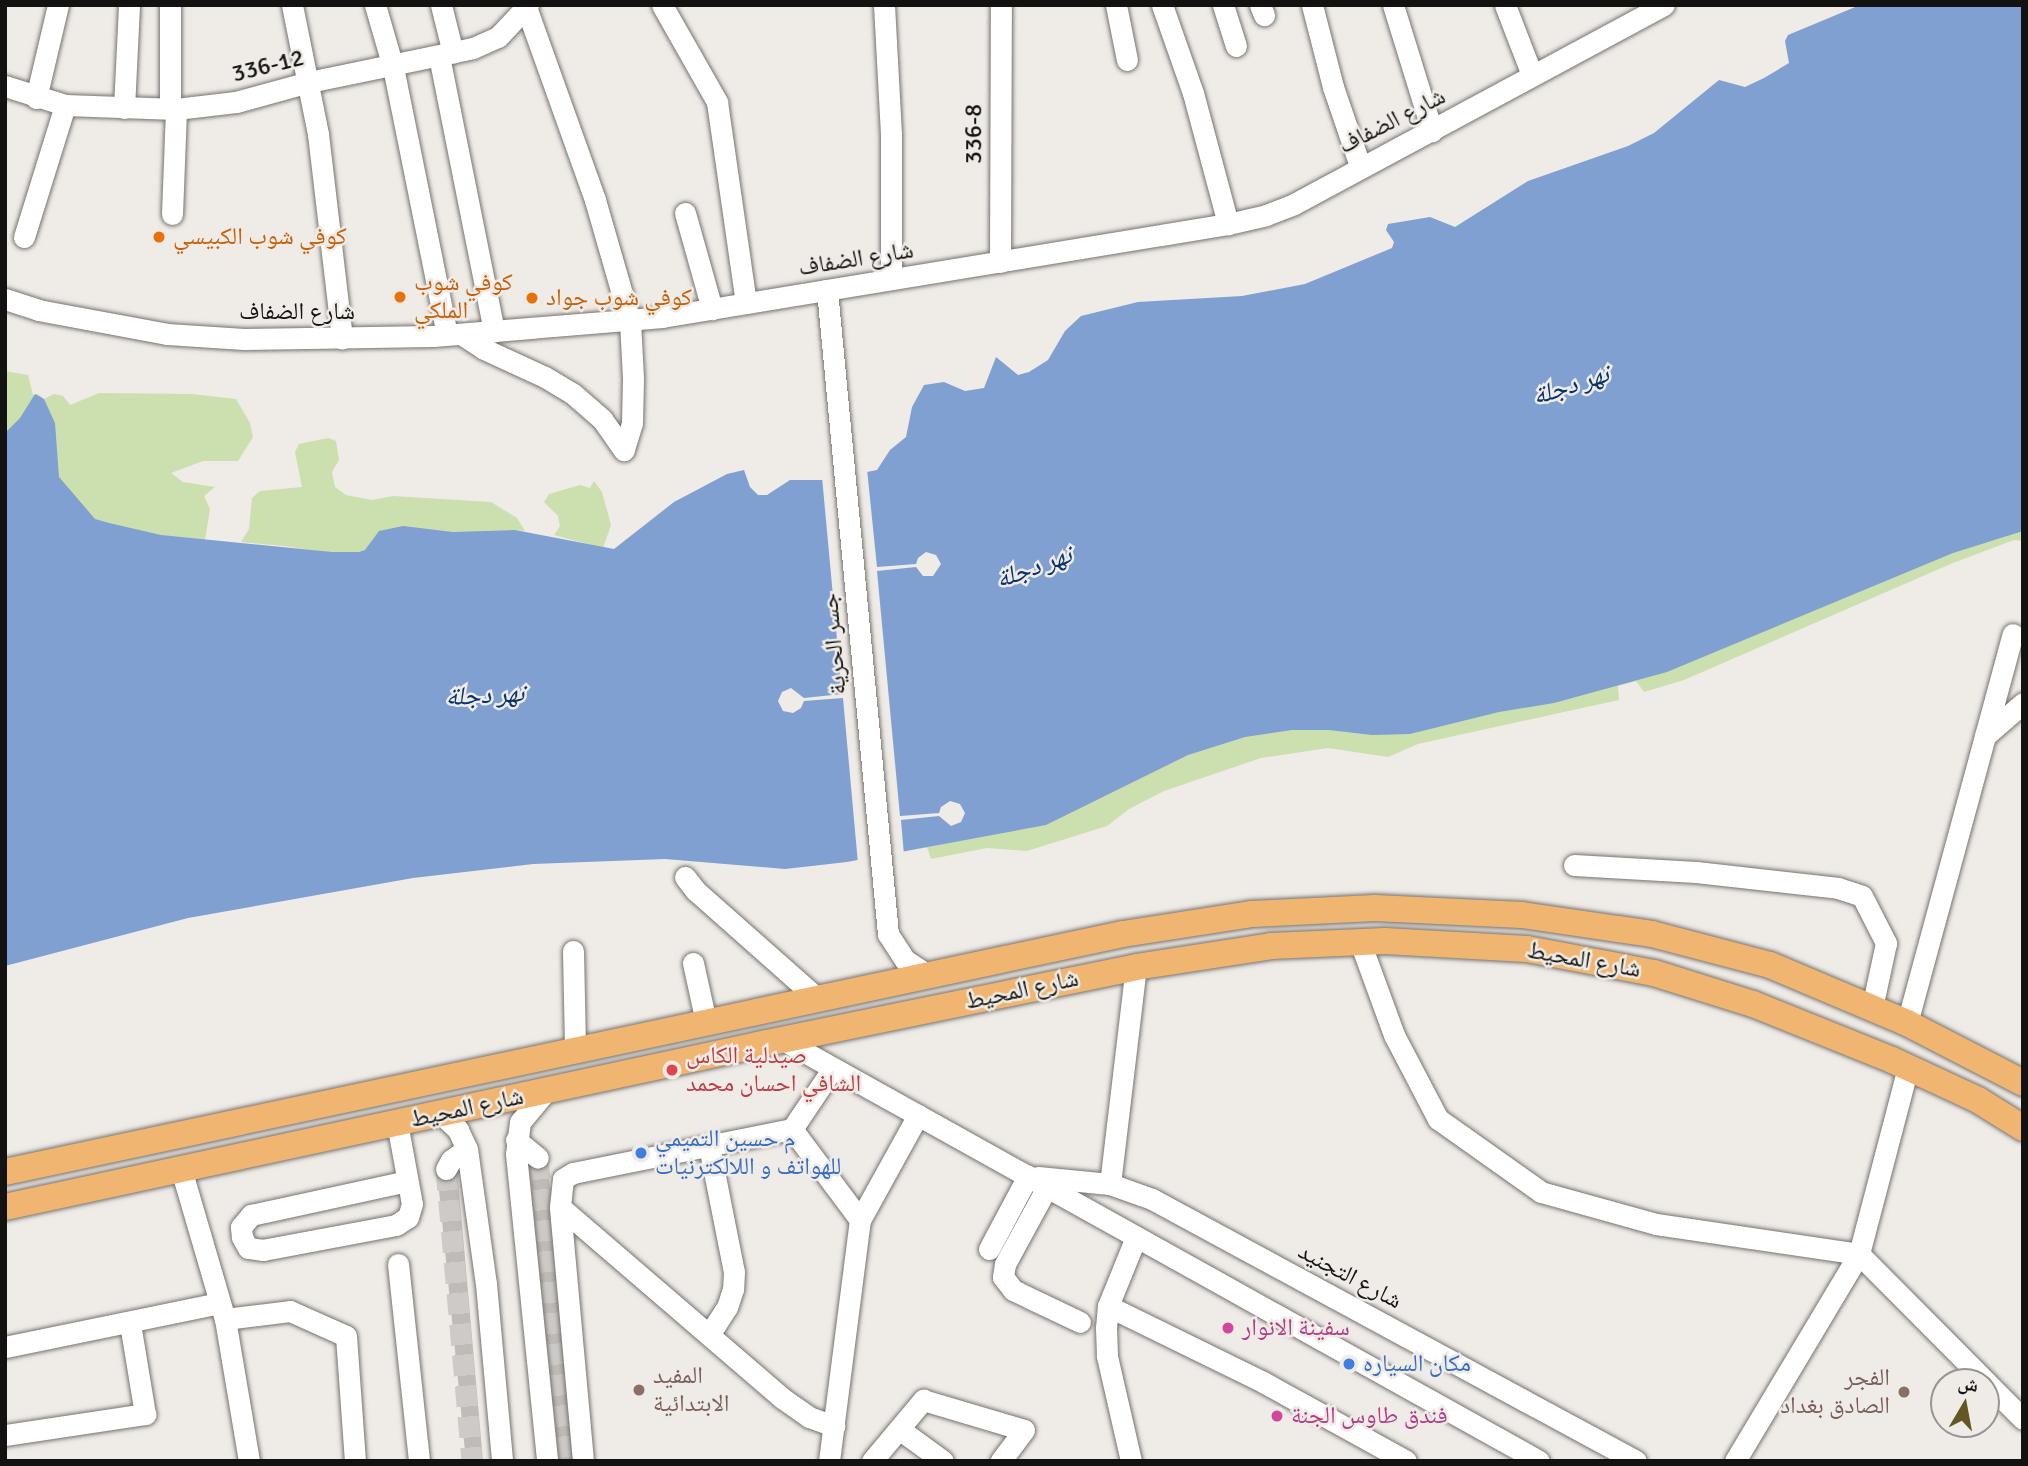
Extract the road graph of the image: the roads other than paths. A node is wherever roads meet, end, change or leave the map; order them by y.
1 (58, 5) edge
2 (129, 5) edge
3 (170, 5) edge
4 (292, 5) edge
5 (376, 5) edge
6 (441, 5) edge
7 (662, 5) edge
8 (884, 5) edge
9 (1001, 5) edge
10 (1116, 5) edge
11 (1162, 5) edge
12 (1223, 5) edge
13 (1312, 5) edge
14 (1393, 5) edge
15 (1505, 5) edge
16 (527, 6) edge
17 (1654, 8) edge
18 (1236, 46) dead end
19 (446, 55) junction
20 (1127, 60) dead end
21 (393, 67) junction
22 (1532, 75) junction
23 (309, 82) junction
24 (5, 86) edge
25 (36, 98) junction
26 (65, 105) junction
27 (124, 108) junction
28 (173, 108) junction
29 (1432, 131) junction
30 (1360, 166) junction
31 (685, 213) dead end
32 (172, 214) dead end
33 (1228, 224) junction
34 (24, 237) dead end
35 (1000, 262) junction
36 (891, 279) junction
37 (827, 290) junction
38 (5, 299) edge
39 (746, 303) junction
40 (712, 309) junction
41 (630, 321) junction
42 (494, 332) junction
43 (454, 335) junction
44 (342, 338) junction
45 (2013, 634) dead end
46 (2023, 703) edge
47 (1985, 736) junction
48 (1574, 866) dead end
49 (685, 877) dead end
50 (1498, 914) junction
51 (1534, 917) junction
52 (1360, 942) junction
53 (1495, 947) junction
54 (1532, 950) junction
55 (573, 951) dead end
56 (693, 963) dead end
57 (967, 966) junction
58 (1136, 967) junction
59 (926, 975) junction
60 (817, 998) junction
61 (976, 1000) junction
62 (1872, 1008) junction
63 (932, 1009) junction
64 (706, 1022) junction
65 (1907, 1023) junction
66 (783, 1040) junction
67 (575, 1050) junction
68 (1908, 1067) junction
69 (833, 1068) junction
70 (2023, 1083) edge
71 (546, 1091) junction
72 (440, 1114) junction
73 (918, 1115) junction
74 (397, 1123) junction
75 (2023, 1128) edge
76 (792, 1129) junction
77 (516, 1140) junction
78 (709, 1146) junction
79 (467, 1149) junction
80 (538, 1158) dead end
81 (181, 1169) junction
82 (446, 1169) dead end
83 (5, 1172) edge
84 (1028, 1176) junction
85 (407, 1181) junction
86 (1110, 1184) junction
87 (1047, 1187) junction
88 (5, 1207) edge
89 (560, 1207) junction
90 (860, 1220) junction
91 (1136, 1237) junction
92 (989, 1249) dead end
93 (1858, 1254) junction
94 (398, 1264) dead end
95 (1108, 1306) junction
96 (222, 1311) junction
97 (1080, 1322) dead end
98 (130, 1323) junction
99 (709, 1335) junction
100 (5, 1347) edge
101 (1972, 1368) edge
102 (2000, 1396) edge
103 (2023, 1419) edge
104 (834, 1426) junction
105 (899, 1429) junction
106 (5, 1435) edge
107 (249, 1461) edge
108 (355, 1461) edge
109 (419, 1461) edge
110 (502, 1461) edge
111 (547, 1461) edge
112 (583, 1461) edge
113 (829, 1461) edge
114 (872, 1461) edge
115 (943, 1461) edge
116 (1001, 1461) edge
117 (1131, 1461) edge
118 (1406, 1461) edge
119 (1539, 1461) edge
120 (1636, 1461) edge
121 (1735, 1461) edge

1 - 25 street
2 - 27 street
3 - 28 street
4 - 23 street
5 - 21 street
6 - 19 street
7 - 39 street
8 - 36 street
9 - 35 street, 336-8
10 - 20 street
11 - 33 street
12 - 18 street
13 - 30 street
14 - 29 street
15 - 22 street
16 - 19 street, 336-12
16 - 41 street
17 - 22 street, شارع الضفاف
19 - 21 street, 336-12
19 - 42 street
21 - 23 street, 336-12
21 - 43 street
22 - 29 street, شارع الضفاف
23 - 28 street, 336-12
23 - 44 street
24 - 25 street, 336-12
25 - 26 street, 336-12
26 - 27 street, 336-12
26 - 34 street
27 - 28 street, 336-12
28 - 32 street
29 - 30 street, شارع الضفاف
30 - 33 street, شارع الضفاف
31 - 40 street
33 - 35 street, شارع الضفاف
35 - 36 street, شارع الضفاف
36 - 37 street, شارع الضفاف
37 - 39 street, شارع الضفاف
37 - 59 street, جسر الحرية
38 - 44 street, شارع الضفاف
39 - 40 street, شارع الضفاف
40 - 41 street, شارع الضفاف
41 - 42 street, شارع الضفاف
41 - 43 street
42 - 43 street, شارع الضفاف
43 - 44 street, شارع الضفاف
45 - 47 street
46 - 47 street
47 - 65 street
48 - 62 street
49 - 60 street
50 - 51 main road, شارع المحيط
50 - 53 main road
50 - 57 main road, شارع المحيط
51 - 54 main road
51 - 62 main road, شارع المحيط
52 - 53 main road, شارع المحيط
52 - 58 main road, شارع المحيط
52 - 93 street
53 - 54 main road, شارع المحيط
54 - 68 main road, شارع المحيط
55 - 67 street
56 - 64 street
57 - 59 main road, شارع المحيط
57 - 61 main road
58 - 61 main road, شارع المحيط
58 - 86 street
59 - 60 main road, شارع المحيط
59 - 63 main road
60 - 64 main road, شارع المحيط
61 - 63 main road, شارع المحيط
62 - 65 main road, شارع المحيط
63 - 66 main road, شارع المحيط
64 - 67 main road, شارع المحيط
65 - 70 main road, شارع المحيط
66 - 69 street, شارع التجنيد
66 - 71 main road, شارع المحيط
67 - 83 main road, شارع المحيط
68 - 75 main road, شارع المحيط
68 - 93 street
69 - 73 street, شارع التجنيد
69 - 76 street
71 - 72 main road, شارع المحيط
71 - 77 street
72 - 74 main road, شارع المحيط
72 - 79 street
73 - 84 street, شارع التجنيد
73 - 90 street
74 - 81 main road, شارع المحيط
74 - 85 street
76 - 78 street
76 - 90 street
77 - 80 street
77 - 111 street
78 - 89 street
78 - 99 street
79 - 82 street
79 - 110 street
81 - 88 main road, شارع المحيط
81 - 96 street
84 - 86 street, شارع التجنيد
84 - 87 street, شارع التجنيد
84 - 92 street
85 - 85 street
86 - 120 street, شارع التجنيد
87 - 91 street, شارع التجنيد
87 - 97 street
89 - 99 street
89 - 112 street
90 - 104 street
91 - 95 street
91 - 119 street, شارع التجنيد
93 - 101 street
93 - 121 street
94 - 109 street
95 - 117 street
95 - 118 street
96 - 98 street
96 - 107 street
96 - 108 street
98 - 100 street
98 - 106 street
99 - 104 street
102 - 103 street
104 - 113 street
105 - 114 street
105 - 115 street
105 - 116 street

